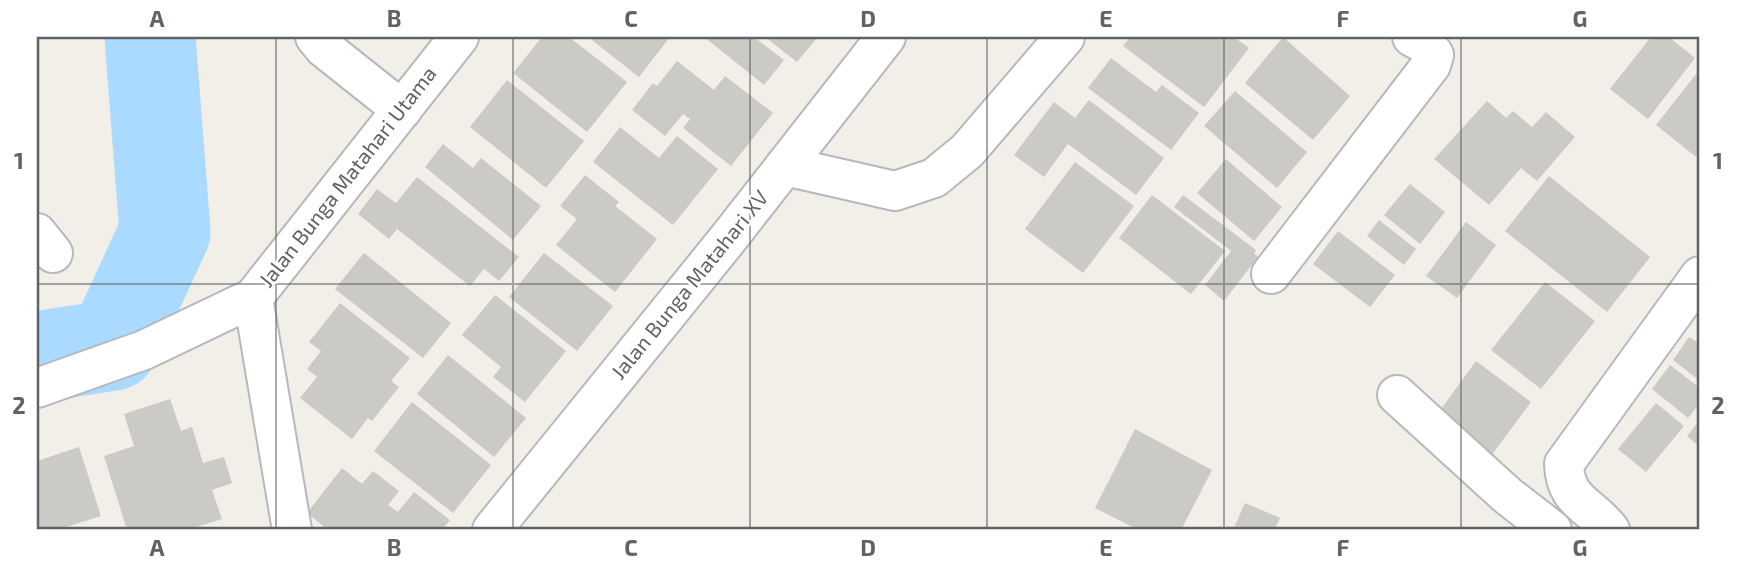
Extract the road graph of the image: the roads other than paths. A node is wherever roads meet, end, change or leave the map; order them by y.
1 (315, 37) edge
2 (459, 37) edge
3 (886, 37) edge
4 (1065, 37) edge
5 (1412, 37) edge
6 (402, 110) junction
7 (785, 166) junction
8 (1272, 274) dead end
9 (1700, 276) edge
10 (253, 298) junction
11 (37, 388) edge
12 (1396, 395) dead end
13 (1596, 526) edge
14 (292, 530) edge
15 (492, 530) edge
16 (1552, 530) edge

1 - 6 street
2 - 6 street, Jalan Bunga Matahari Utama
3 - 7 street, Jalan Bunga Matahari XV
4 - 7 street
5 - 8 street
6 - 10 street, Jalan Bunga Matahari Utama
7 - 15 street, Jalan Bunga Matahari XV
9 - 13 street
10 - 11 street, Jalan Bunga Matahari Utama
10 - 14 street
12 - 16 street

